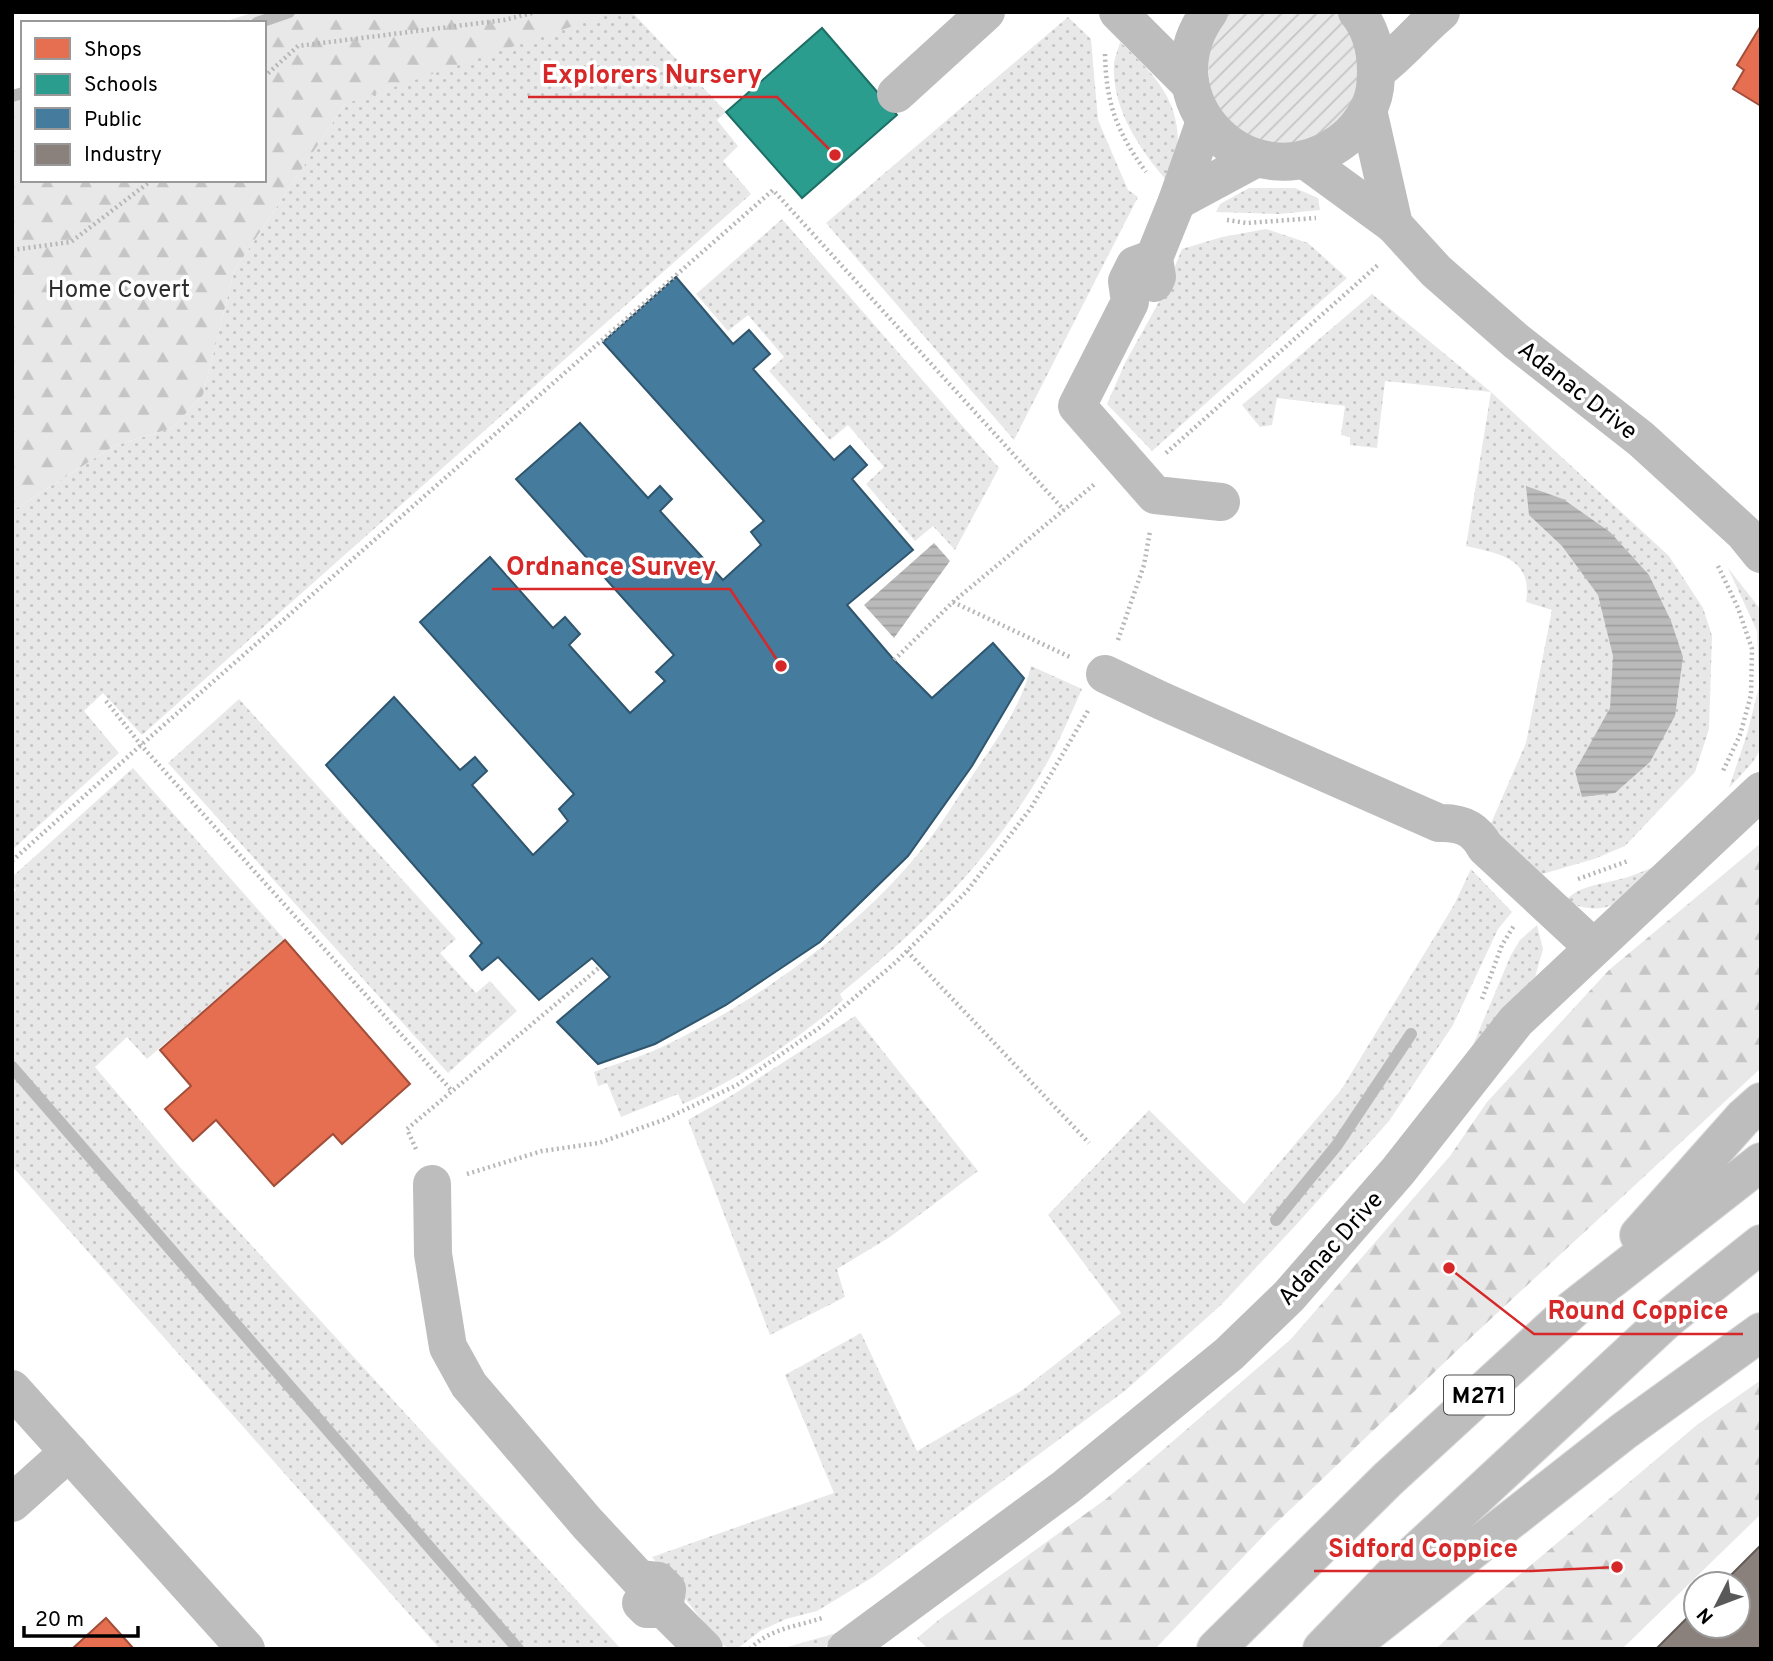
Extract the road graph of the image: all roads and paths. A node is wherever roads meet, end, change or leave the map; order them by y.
1 (536, 12) edge
2 (986, 12) edge
3 (1357, 12) edge
4 (1441, 12) edge
5 (1198, 13) edge
6 (1112, 29) edge
7 (1377, 71) junction
8 (266, 75) edge
9 (1190, 83) junction
10 (895, 94) dead end
11 (1368, 110) junction
12 (1205, 121) junction
13 (1255, 159) junction
14 (1305, 160) junction
15 (149, 182) edge
16 (1177, 201) junction
17 (1326, 223) dead end
18 (1394, 226) junction
19 (12, 250) edge
20 (1370, 257) dead end
21 (1379, 264) junction
22 (1389, 273) dead end
23 (1098, 480) dead end
24 (1155, 495) junction
25 (1220, 502) dead end
26 (1064, 510) junction
27 (1761, 555) edge
28 (1717, 564) dead end
29 (953, 602) junction
30 (894, 660) dead end
31 (1105, 674) junction
32 (106, 701) dead end
33 (141, 745) junction
34 (1718, 781) dead end
35 (1761, 791) edge
36 (1633, 859) dead end
37 (12, 861) edge
38 (1540, 896) junction
39 (1593, 947) junction
40 (907, 951) junction
41 (600, 967) dead end
42 (1481, 1001) dead end
43 (452, 1091) junction
44 (1761, 1102) edge
45 (1089, 1143) dead end
46 (1761, 1162) edge
47 (432, 1184) junction
48 (1761, 1244) edge
49 (1573, 1309) junction
50 (1761, 1332) edge
51 (12, 1389) edge
52 (69, 1452) junction
53 (12, 1503) edge
54 (824, 1618) dead end
55 (246, 1649) edge
56 (704, 1649) edge
57 (750, 1649) edge
58 (846, 1649) edge
59 (1216, 1649) edge
60 (1322, 1649) edge
61 (1347, 1649) edge

1 - 8 path
2 - 10 main road
3 - 7 main road
4 - 7 main road
5 - 9 main road
6 - 9 main road
6 - 16 path
7 - 11 main road
9 - 12 main road
11 - 14 main road
11 - 18 main road
12 - 13 main road
12 - 16 main road
13 - 14 main road
13 - 16 main road
14 - 18 main road, Adanac Drive
15 - 19 path
16 - 17 path
16 - 24 main road
18 - 27 main road, Adanac Drive
20 - 21 path
21 - 22 path
21 - 24 path
23 - 26 path
24 - 25 main road
24 - 31 path
26 - 29 path
26 - 33 path
28 - 34 path
29 - 30 path
29 - 31 path
31 - 38 main road
31 - 40 path
32 - 33 path
33 - 37 path
33 - 43 path
35 - 39 main road, Adanac Drive
36 - 38 path
38 - 39 main road
38 - 42 path
39 - 58 main road, Adanac Drive
40 - 45 path
40 - 47 path
41 - 43 path
43 - 47 path
44 - 49 main road, M271
46 - 49 main road, M271
47 - 56 main road
48 - 60 main road, M271
49 - 59 main road, M271
50 - 61 main road
51 - 52 main road
52 - 53 main road
52 - 55 main road
54 - 57 path

